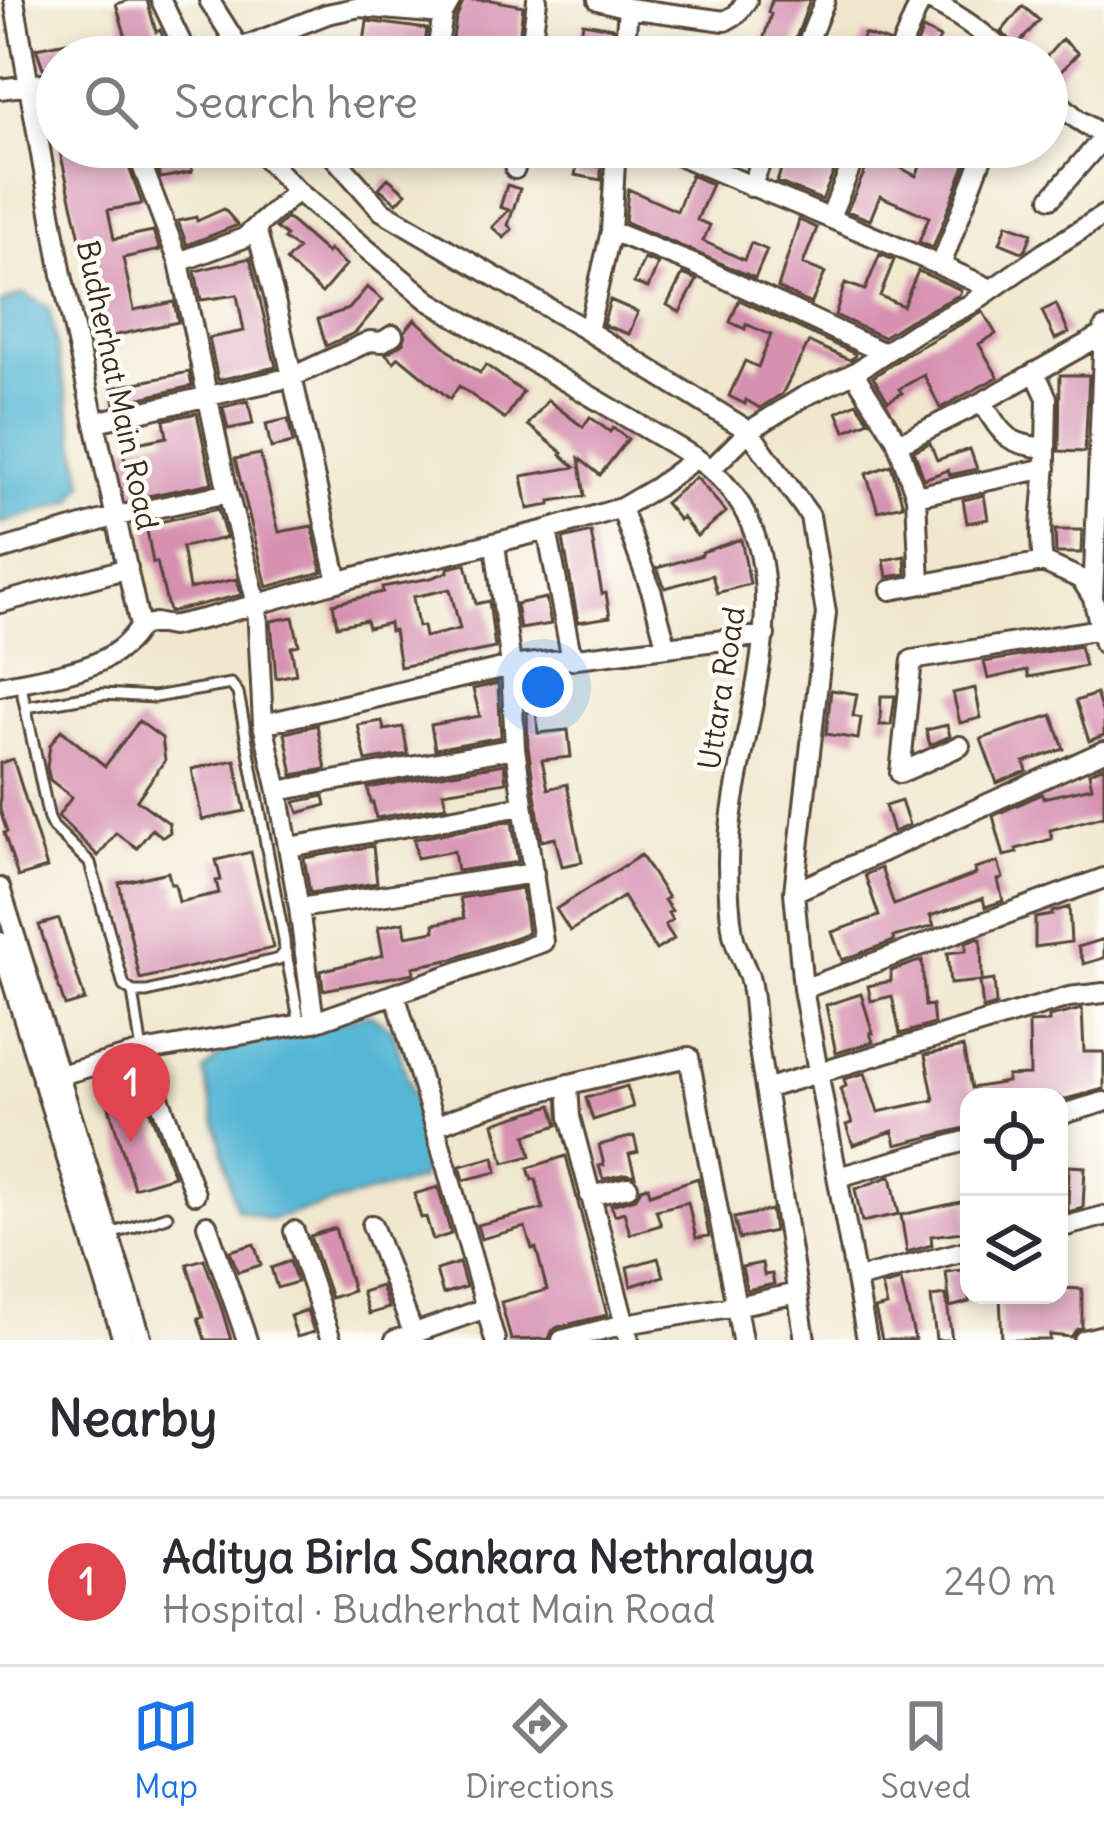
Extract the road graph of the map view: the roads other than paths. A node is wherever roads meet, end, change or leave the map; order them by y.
1 (14, 0) edge
2 (161, 0) edge
3 (537, 0) edge
4 (598, 0) edge
5 (747, 0) edge
6 (825, 0) edge
7 (925, 0) edge
8 (214, 1) edge
9 (359, 4) edge
10 (447, 7) edge
11 (628, 8) junction
12 (177, 36) edge
13 (232, 36) edge
14 (278, 36) edge
15 (533, 36) edge
16 (625, 36) edge
17 (810, 36) edge
18 (907, 36) edge
19 (986, 36) edge
20 (36, 83) edge
21 (28, 84) junction
22 (0, 89) edge
23 (1068, 111) edge
24 (35, 128) joint
25 (36, 133) edge
26 (1104, 137) edge
27 (42, 168) edge
28 (143, 168) edge
29 (275, 168) edge
30 (344, 168) edge
31 (615, 168) edge
32 (708, 168) edge
33 (759, 168) edge
34 (850, 168) edge
35 (978, 168) edge
36 (751, 187) junction
37 (297, 191) junction
38 (1051, 198) dead end
39 (1104, 215) edge
40 (830, 217) junction
41 (256, 228) junction
42 (611, 231) junction
43 (179, 262) junction
44 (941, 265) junction
45 (991, 289) junction
46 (588, 331) junction
47 (1104, 331) edge
48 (393, 334) dead end
49 (884, 353) junction
50 (1035, 372) junction
51 (854, 373) junction
52 (292, 377) junction
53 (1103, 383) edge
54 (207, 396) junction
55 (982, 402) junction
56 (96, 422) junction
57 (748, 431) junction
58 (896, 440) junction
59 (1046, 458) junction
60 (704, 464) junction
61 (228, 493) junction
62 (916, 496) junction
63 (622, 508) junction
64 (117, 516) junction
65 (547, 530) junction
66 (495, 544) junction
67 (0, 550) edge
68 (1043, 562) junction
69 (128, 568) junction
70 (338, 582) junction
71 (920, 584) junction
72 (891, 590) dead end
73 (1093, 598) junction
74 (0, 603) edge
75 (257, 604) junction
76 (140, 626) junction
77 (764, 635) junction
78 (1102, 637) edge
79 (666, 646) junction
80 (572, 660) junction
81 (511, 666) junction
82 (20, 681) junction
83 (0, 686) edge
84 (26, 707) junction
85 (263, 724) junction
86 (960, 746) dead end
87 (514, 748) junction
88 (1104, 751) edge
89 (278, 791) junction
90 (522, 806) junction
91 (289, 847) junction
92 (534, 873) junction
93 (1104, 878) edge
94 (0, 888) edge
95 (794, 892) junction
96 (299, 908) junction
97 (0, 942) edge
98 (285, 952) junction
99 (802, 989) junction
100 (133, 992) junction
101 (1104, 993) edge
102 (395, 994) junction
103 (307, 1023) junction
104 (142, 1052) junction
105 (819, 1073) junction
106 (51, 1077) junction
107 (568, 1084) junction
108 (765, 1089) junction
109 (1104, 1102) edge
110 (1068, 1112) edge
111 (435, 1126) junction
112 (960, 1143) edge
113 (838, 1177) junction
114 (628, 1187) dead end
115 (195, 1194) dead end
116 (590, 1196) junction
117 (167, 1216) dead end
118 (1104, 1216) edge
119 (207, 1225) dead end
120 (372, 1225) dead end
121 (1068, 1226) edge
122 (294, 1231) dead end
123 (108, 1235) junction
124 (960, 1252) edge
125 (856, 1279) junction
126 (798, 1293) junction
127 (736, 1306) junction
128 (486, 1308) junction
129 (627, 1332) edge
130 (1104, 1335) edge
131 (408, 1338) edge
132 (125, 1339) edge
133 (247, 1340) edge
134 (331, 1340) edge
135 (495, 1340) edge
136 (562, 1340) edge
137 (742, 1340) edge
138 (806, 1340) edge
139 (867, 1340) edge
140 (1084, 1340) edge

1 - 21 street, Budherhat Main Road
2 - 12 street
3 - 15 street
4 - 11 street
5 - 11 street
6 - 17 street
7 - 18 street
7 - 19 street
8 - 13 street
9 - 10 street
9 - 14 street
11 - 16 street
20 - 21 street
21 - 22 street
21 - 24 street, Budherhat Main Road
23 - 26 street
24 - 25 street, Budherhat Main Road
26 - 38 street
27 - 56 street, Budherhat Main Road
28 - 43 street
29 - 37 street, Uttara Road
30 - 46 street
31 - 42 street
32 - 36 street
33 - 36 street
34 - 40 street
35 - 44 street
36 - 40 street
37 - 41 street
37 - 60 street, Uttara Road
39 - 45 street
40 - 44 street
41 - 43 street
41 - 52 street
42 - 46 street
42 - 49 street
43 - 54 street
44 - 45 street
45 - 49 street
46 - 57 street
47 - 50 street
47 - 53 street
48 - 52 street
49 - 51 street
50 - 55 street
50 - 59 street
51 - 57 street
51 - 58 street
52 - 54 street
52 - 70 street
53 - 73 street
54 - 56 street
54 - 61 street
55 - 58 street
55 - 59 street
56 - 64 street, Budherhat Main Road
57 - 60 street
57 - 95 street
58 - 62 street
59 - 62 street
59 - 68 street
60 - 63 street
60 - 77 street, Uttara Road
61 - 64 street
61 - 75 street
62 - 71 street
63 - 65 street
63 - 79 street
64 - 67 street
64 - 69 street, Budherhat Main Road
65 - 66 street
65 - 80 street
66 - 70 street
66 - 81 street
68 - 71 street
68 - 73 street
69 - 74 street
69 - 76 street, Budherhat Main Road
70 - 75 street
71 - 72 street
73 - 78 street
75 - 76 street
75 - 85 street
76 - 82 street
77 - 79 street
77 - 108 street, Uttara Road
78 - 86 street
79 - 80 street
80 - 81 street
81 - 85 street
81 - 87 street
82 - 83 street
82 - 84 lane
84 - 98 lane
84 - 100 lane
85 - 89 street
87 - 89 street
87 - 90 street
88 - 95 street
89 - 91 street
90 - 91 street
90 - 92 street
91 - 96 street
92 - 96 street
92 - 102 street
93 - 99 street
94 - 106 street
95 - 99 street
96 - 103 street
97 - 106 street
98 - 100 lane
98 - 103 lane
99 - 105 street
100 - 104 lane
101 - 105 street
102 - 103 street
102 - 111 street
103 - 104 street
104 - 106 street
104 - 115 street
105 - 108 street
105 - 113 street
106 - 123 street
106 - 132 street
107 - 111 street
107 - 116 street
107 - 127 street
108 - 126 street, Uttara Road
109 - 110 street
111 - 128 street
112 - 113 street
113 - 125 street
114 - 116 street
116 - 129 street
117 - 123 lane
118 - 121 street
119 - 133 street
120 - 131 street
122 - 134 street
123 - 132 street
124 - 125 street
125 - 139 street
126 - 127 street
126 - 138 street, Uttara Road
127 - 129 street
127 - 137 street
128 - 131 street
128 - 135 street
129 - 136 street
130 - 140 street

